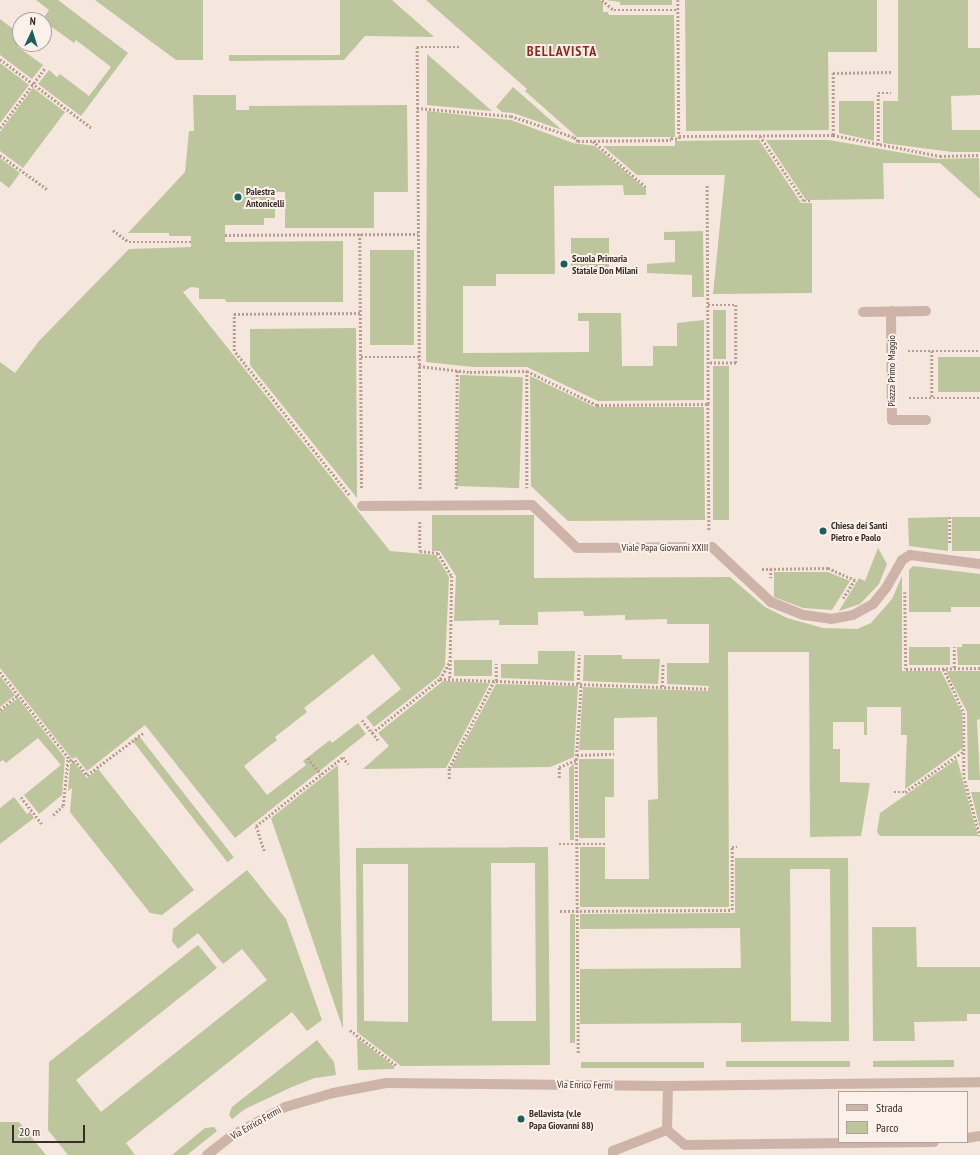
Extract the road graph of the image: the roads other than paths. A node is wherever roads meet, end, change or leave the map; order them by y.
1 (891, 311) junction
2 (926, 311) dead end
3 (863, 312) dead end
4 (926, 420) dead end
5 (362, 506) road end
6 (980, 564) edge
7 (980, 1082) edge
8 (668, 1086) junction
9 (667, 1130) junction
10 (980, 1136) edge
11 (968, 1138) edge
12 (851, 1143) edge
13 (207, 1155) edge
14 (613, 1155) edge

1 - 2 street
1 - 3 street
1 - 4 street, Piazza Primo Maggio
5 - 6 street, Viale Papa Giovanni XXIII
7 - 8 street, Via Enrico Fermi
8 - 9 street
8 - 13 street, Via Enrico Fermi
9 - 12 street
9 - 14 street
10 - 11 street

